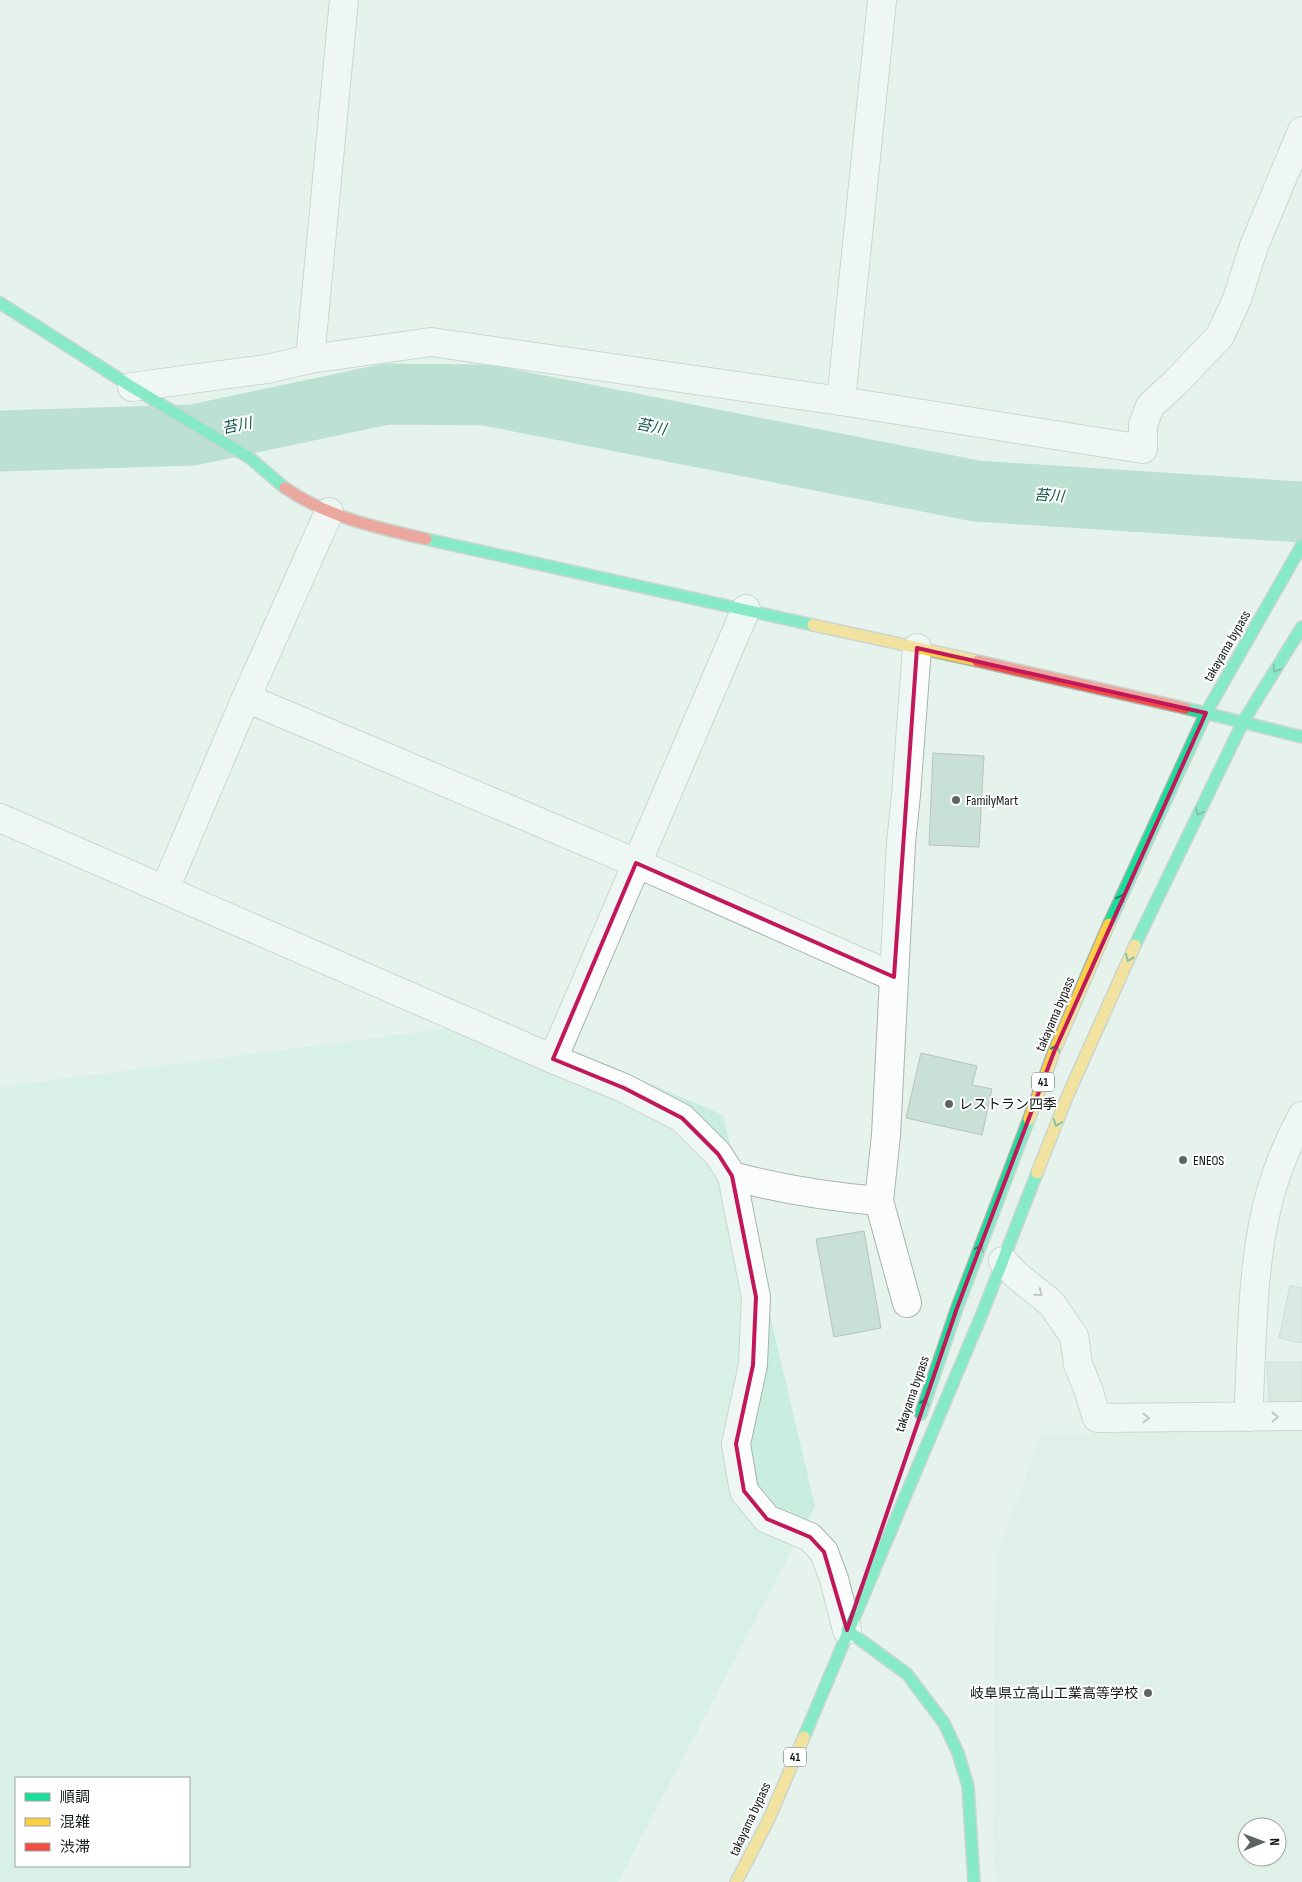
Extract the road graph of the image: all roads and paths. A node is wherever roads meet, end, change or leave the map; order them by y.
1 (344, 0) edge
2 (882, 0) edge
3 (1302, 131) edge
4 (0, 303) edge
5 (310, 359) junction
6 (132, 387) junction
7 (841, 401) junction
8 (329, 512) junction
9 (1302, 545) edge
10 (746, 609) junction
11 (1302, 628) edge
12 (917, 648) junction
13 (246, 698) junction
14 (1206, 714) junction
15 (1243, 722) junction
16 (1302, 737) edge
17 (0, 818) edge
18 (636, 862) junction
19 (165, 889) junction
20 (894, 977) junction
21 (553, 1059) junction
22 (1302, 1116) edge
23 (732, 1176) junction
24 (879, 1201) junction
25 (1003, 1261) junction
26 (908, 1303) dead end
27 (1302, 1416) edge
28 (1248, 1417) junction
29 (918, 1422) dead end
30 (892, 1497) dead end
31 (847, 1630) junction
32 (736, 1882) edge
33 (974, 1882) edge

1 - 5 street
2 - 7 street
3 - 7 street
4 - 6 main road
5 - 6 street
5 - 7 street
6 - 8 main road
8 - 10 main road
8 - 13 street
9 - 14 main road, takayama bypass / 41
10 - 12 main road
10 - 18 street
11 -> 15 main road, takayama bypass / 41
12 - 14 main road
12 - 20 street
13 - 18 street
13 - 19 street
14 - 15 main road
29 -> 14 main road, takayama bypass / 41
15 - 16 main road
15 -> 25 main road, takayama bypass / 41
17 - 19 street
18 - 20 street
18 - 21 street
19 - 21 street
20 - 24 street
21 - 23 street
22 - 28 street
23 - 24 street
23 - 31 street
24 - 26 street
25 -> 28 street
25 - 31 main road, takayama bypass / 41
28 -> 27 street
30 - 31 main road, takayama bypass / 41
31 - 32 main road, takayama bypass / 41
31 - 33 main road

